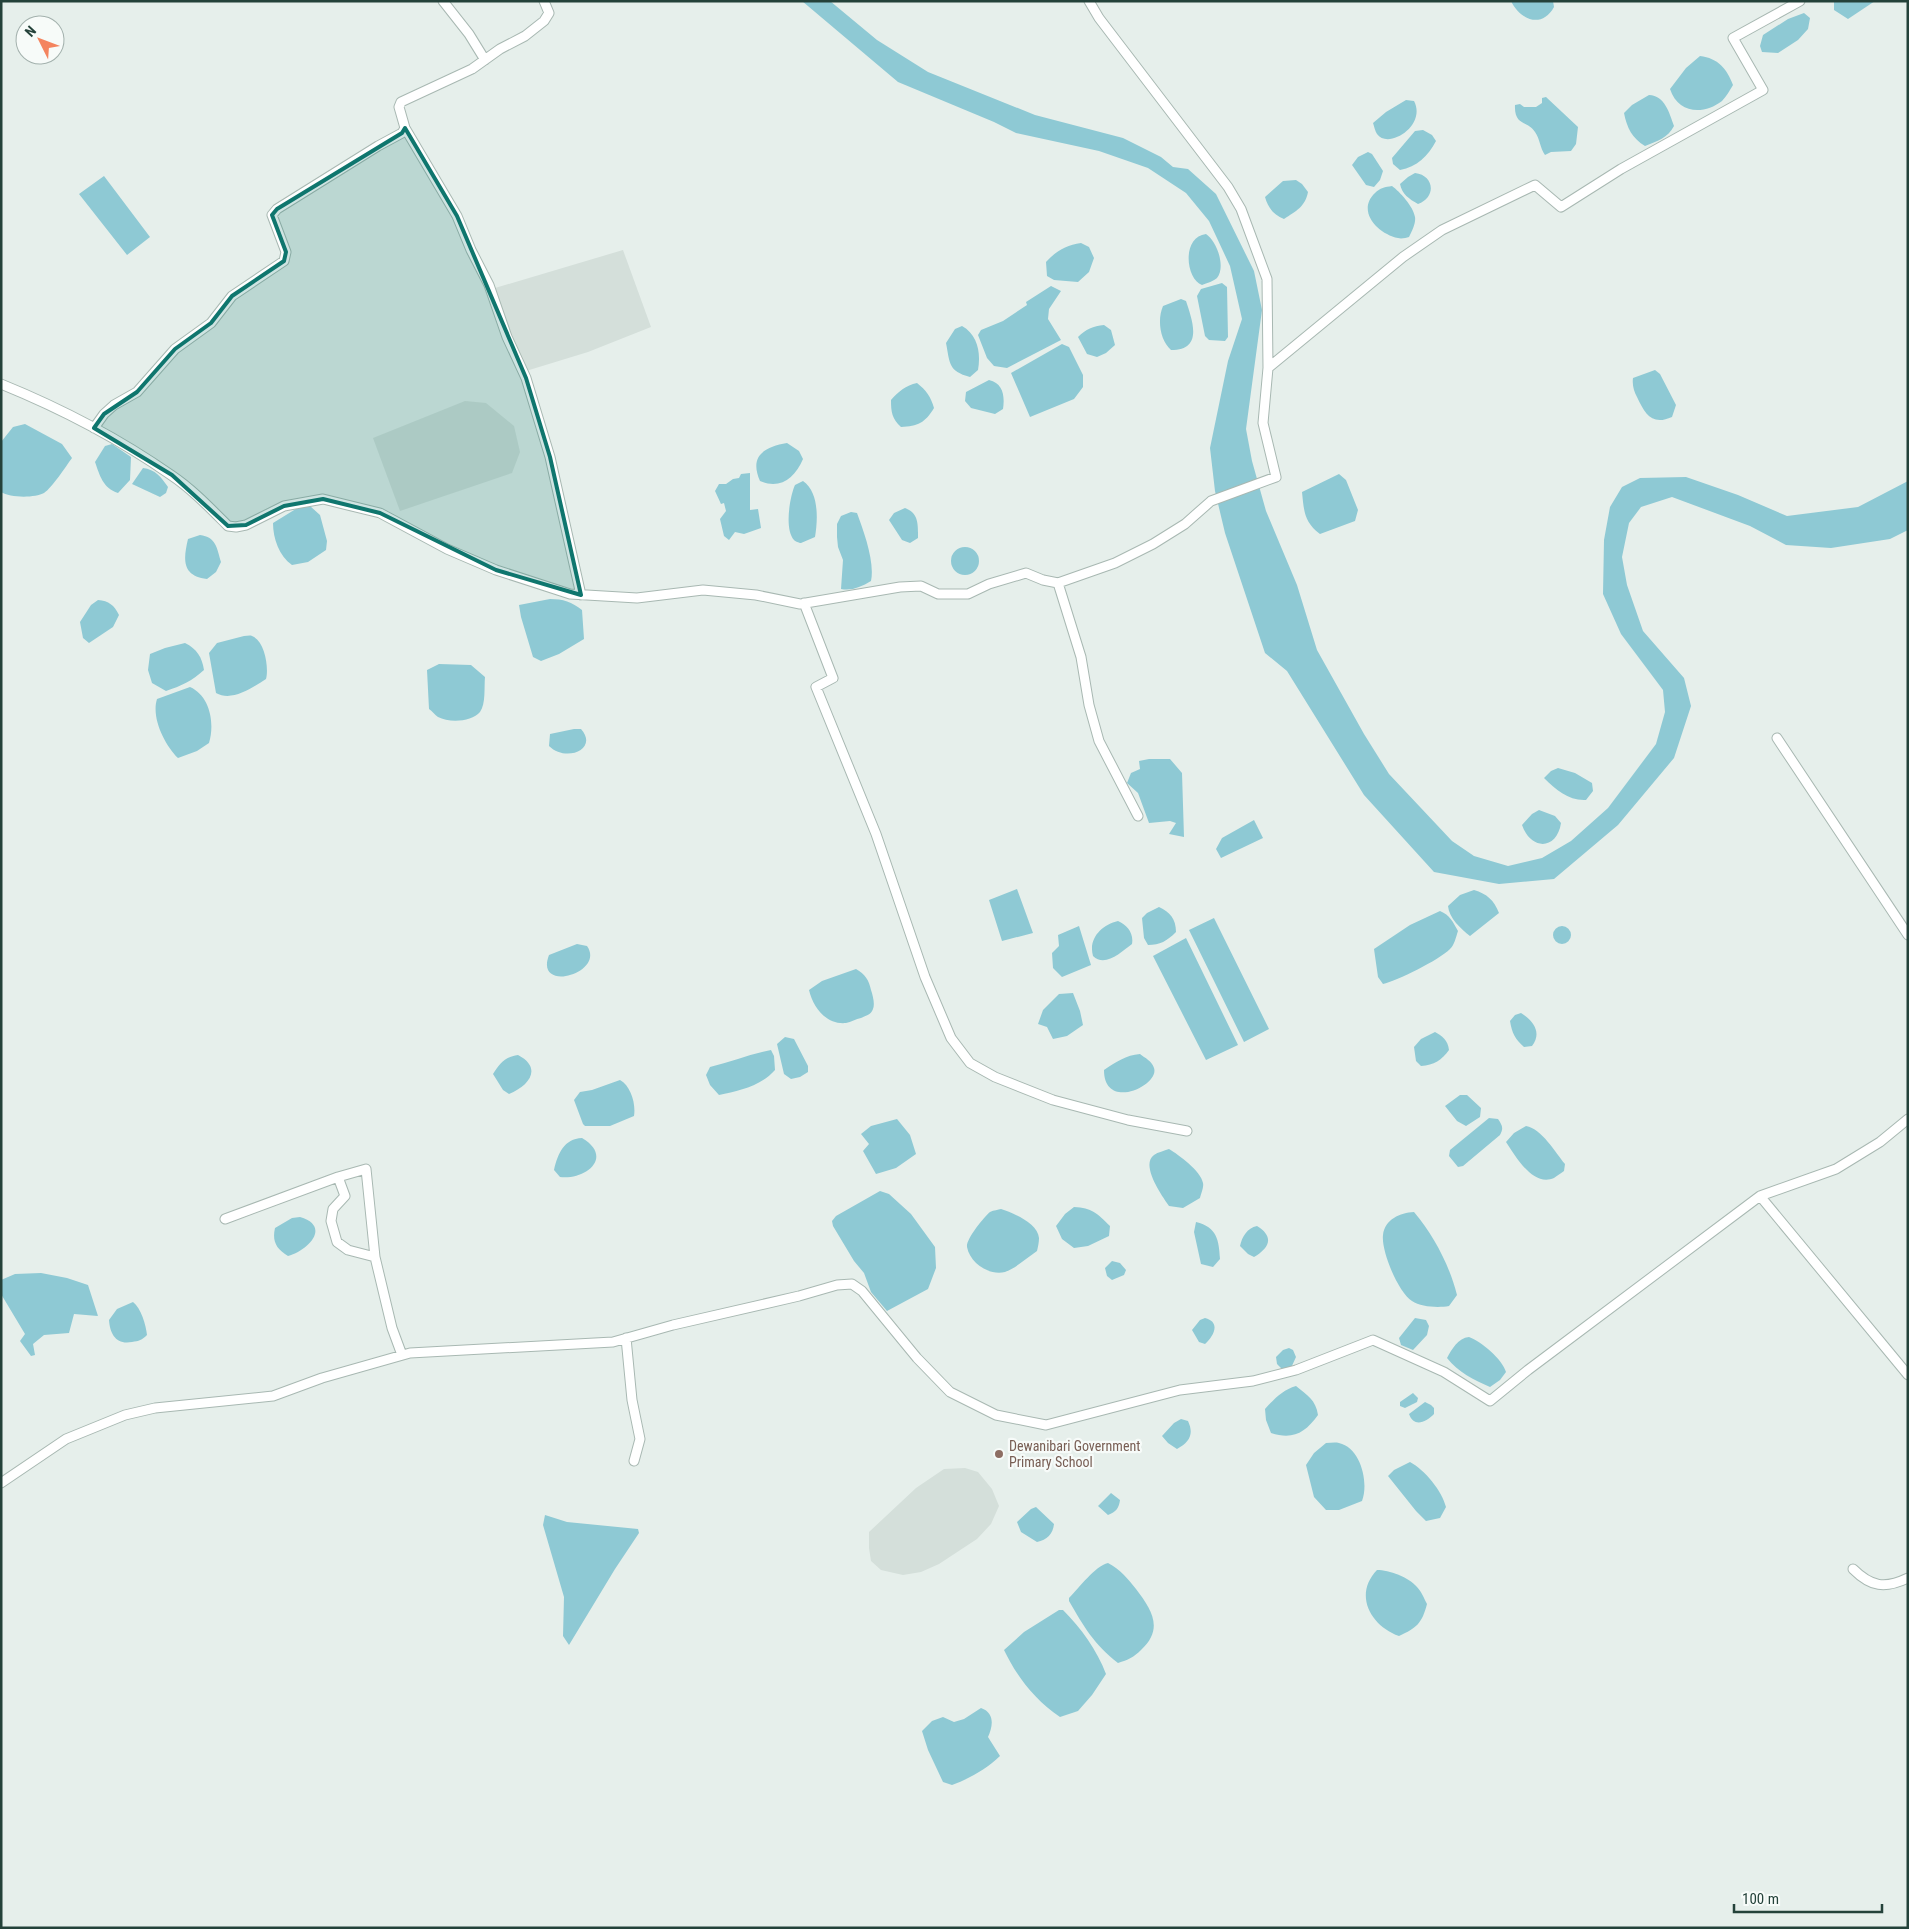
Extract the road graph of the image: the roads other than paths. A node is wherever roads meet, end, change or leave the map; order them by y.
1 (443, 1) edge
2 (544, 1) edge
3 (1089, 1) edge
4 (1800, 1) edge
5 (485, 60) junction
6 (405, 128) junction
7 (1268, 368) junction
8 (1, 384) edge
9 (94, 428) junction
10 (1058, 583) junction
11 (581, 595) junction
12 (804, 603) junction
13 (1777, 738) dead end
14 (1138, 816) dead end
15 (1908, 935) edge
16 (1908, 1119) edge
17 (1186, 1131) dead end
18 (338, 1177) junction
19 (1760, 1196) junction
20 (225, 1219) dead end
21 (375, 1257) junction
22 (626, 1338) junction
23 (402, 1355) junction
24 (1908, 1374) edge
25 (634, 1461) dead end
26 (1, 1483) edge
27 (1853, 1569) dead end
28 (1908, 1578) edge

1 - 5 street
2 - 5 street
3 - 7 street
4 - 7 street
5 - 6 street
6 - 9 street
6 - 11 street
7 - 10 street
8 - 9 street
9 - 11 street
10 - 12 street
10 - 14 street
11 - 12 street
12 - 17 street
13 - 15 street
16 - 19 street
18 - 20 street
18 - 21 street
18 - 21 street
19 - 22 street
19 - 24 street
21 - 23 street
22 - 23 street
22 - 25 street
23 - 26 street
27 - 28 street

